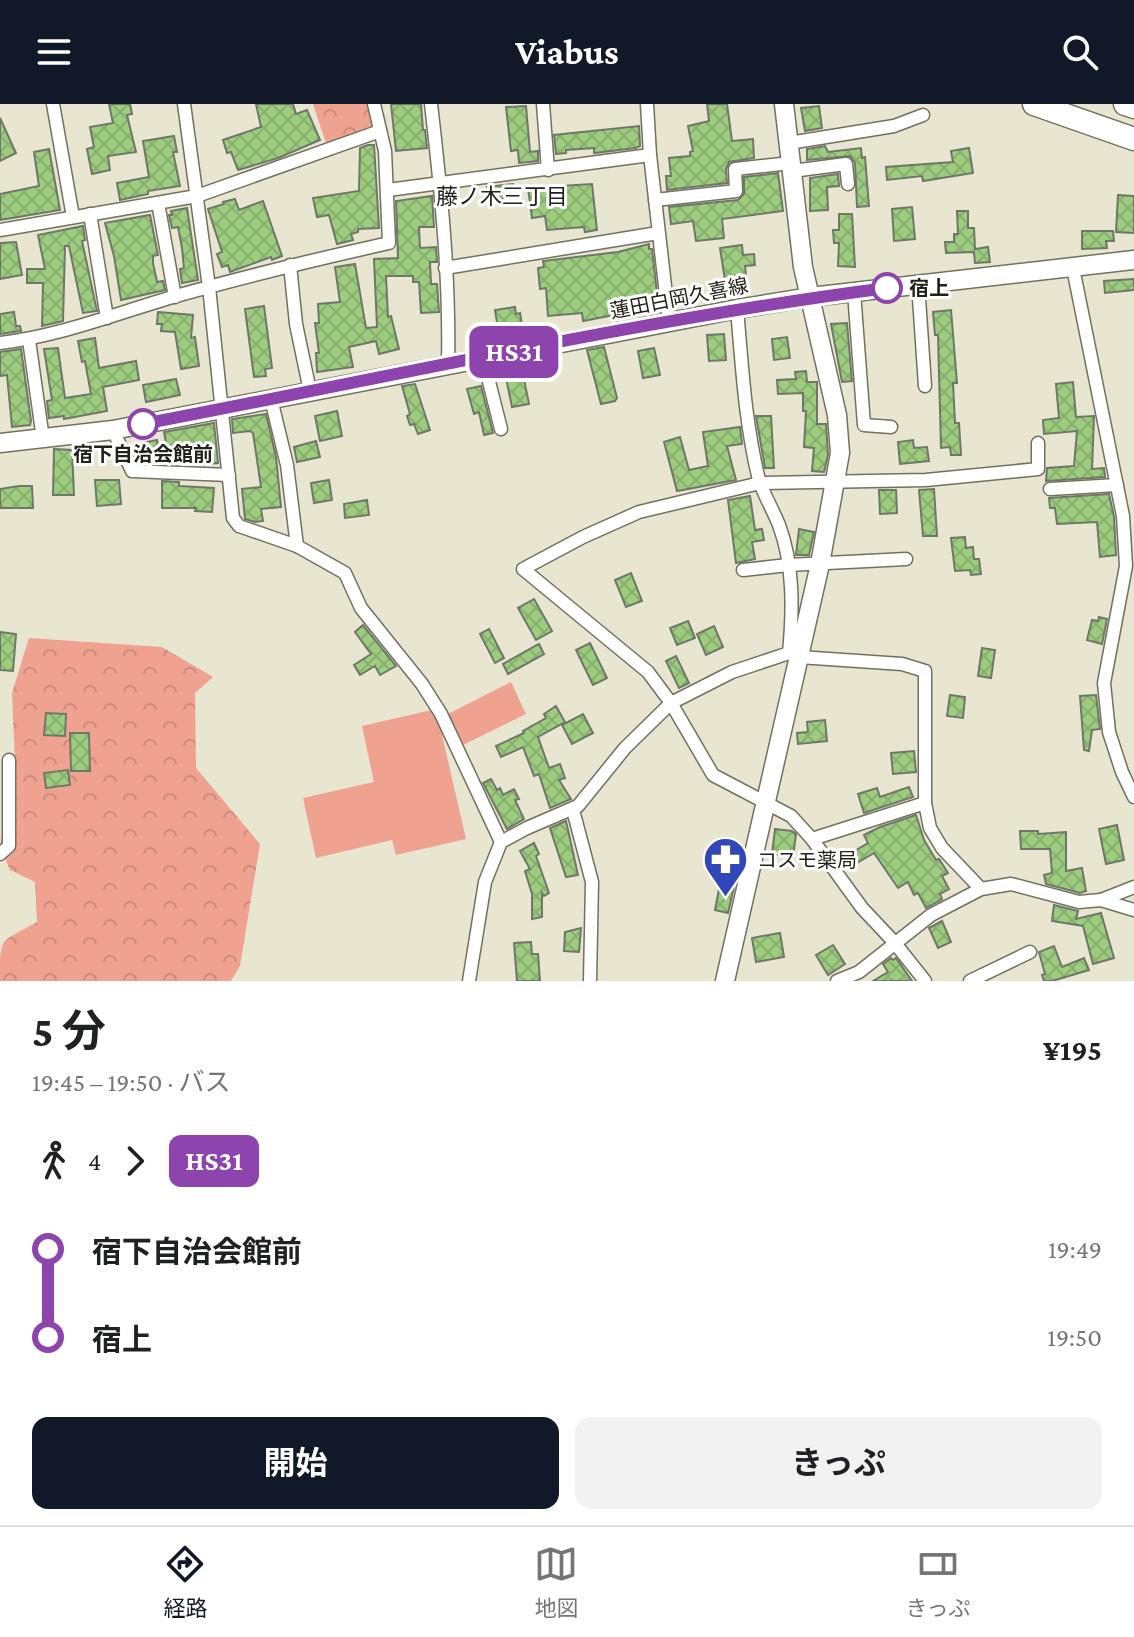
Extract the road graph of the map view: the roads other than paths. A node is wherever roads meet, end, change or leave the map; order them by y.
1 (53, 104) edge
2 (184, 104) edge
3 (374, 104) edge
4 (431, 104) edge
5 (543, 104) edge
6 (647, 104) edge
7 (784, 104) edge
8 (1034, 104) edge
9 (1125, 104) edge
10 (1134, 107) edge
11 (923, 115) dead end
12 (380, 131) junction
13 (1134, 139) edge
14 (789, 143) junction
15 (650, 155) junction
16 (792, 167) junction
17 (548, 170) junction
18 (848, 184) dead end
19 (441, 185) junction
20 (388, 190) junction
21 (197, 196) junction
22 (655, 200) junction
23 (158, 203) junction
24 (90, 214) junction
25 (73, 217) junction
26 (0, 230) edge
27 (658, 233) junction
28 (1134, 260) edge
29 (290, 265) junction
30 (445, 268) junction
31 (1073, 268) junction
32 (918, 284) junction
33 (209, 287) junction
34 (854, 292) junction
35 (175, 297) junction
36 (810, 297) junction
37 (737, 309) junction
38 (107, 318) junction
39 (669, 321) junction
40 (29, 340) junction
41 (0, 343) edge
42 (483, 358) junction
43 (448, 365) junction
44 (925, 386) dead end
45 (310, 391) junction
46 (271, 399) junction
47 (223, 409) junction
48 (891, 427) dead end
49 (501, 429) dead end
50 (113, 430) junction
51 (43, 439) junction
52 (0, 443) edge
53 (1038, 443) dead end
54 (229, 475) junction
55 (760, 483) junction
56 (836, 483) junction
57 (1117, 485) junction
58 (1050, 489) dead end
59 (1129, 516) edge
60 (297, 546) junction
61 (906, 559) dead end
62 (820, 564) junction
63 (788, 565) junction
64 (743, 570) dead end
65 (794, 655) junction
66 (671, 703) junction
67 (9, 760) dead end
68 (1134, 797) edge
69 (765, 802) junction
70 (925, 803) junction
71 (573, 810) junction
72 (812, 839) junction
73 (501, 842) junction
74 (0, 854) edge
75 (1134, 887) edge
76 (981, 889) junction
77 (1101, 900) junction
78 (1134, 910) edge
79 (894, 942) junction
80 (1030, 952) dead end
81 (469, 981) edge
82 (590, 981) edge
83 (725, 981) edge
84 (837, 981) edge
85 (925, 981) edge
86 (970, 981) edge

1 - 25 street
2 - 21 street
3 - 12 street
4 - 19 street
5 - 17 street
6 - 15 street
7 - 14 main road
8 - 13 highway
9 - 10 highway
11 - 14 street
12 - 20 street
12 - 21 street
14 - 16 main road
15 - 17 street
15 - 22 street
16 - 18 street
16 - 22 street
16 - 36 main road
17 - 19 street
19 - 20 street
19 - 30 street
20 - 29 street
21 - 23 street
21 - 33 street
22 - 27 street
23 - 24 street
23 - 35 street
24 - 25 street
24 - 38 street
25 - 26 street
27 - 30 street
27 - 39 street
28 - 31 main road, 蓮田白岡久喜線
29 - 33 street
29 - 45 street
30 - 43 street
31 - 32 main road, 蓮田白岡久喜線
31 - 57 street
32 - 34 main road, 蓮田白岡久喜線
32 - 44 street
33 - 35 street
33 - 47 street
34 - 36 main road, 蓮田白岡久喜線
34 - 48 street
35 - 38 street
36 - 37 main road, 蓮田白岡久喜線
36 - 56 main road
37 - 39 main road, 蓮田白岡久喜線
37 - 55 street
38 - 40 street
39 - 42 main road, 蓮田白岡久喜線
40 - 41 street
40 - 51 street
42 - 43 main road, 蓮田白岡久喜線
42 - 49 street
43 - 45 main road, 蓮田白岡久喜線
45 - 46 main road, 蓮田白岡久喜線
46 - 47 main road, 蓮田白岡久喜線
46 - 60 street
47 - 50 main road, 蓮田白岡久喜線
47 - 54 street
50 - 51 main road, 蓮田白岡久喜線
50 - 54 street
51 - 52 main road, 蓮田白岡久喜線
53 - 56 street
54 - 60 street
55 - 56 street
55 - 63 street
55 - 66 street
56 - 62 main road
57 - 58 street
57 - 59 street
59 - 68 street
60 - 73 street
61 - 62 street
62 - 63 street
62 - 65 main road
63 - 64 street
63 - 65 street
65 - 66 street
65 - 69 main road
65 - 70 street
66 - 69 street
66 - 71 street
67 - 74 street
69 - 72 street
69 - 83 main road
70 - 72 street
70 - 76 street
71 - 73 street
71 - 82 street
72 - 79 street
73 - 81 street
75 - 77 street
76 - 77 street
76 - 79 street
77 - 78 street
79 - 84 street
79 - 85 street
80 - 86 street

